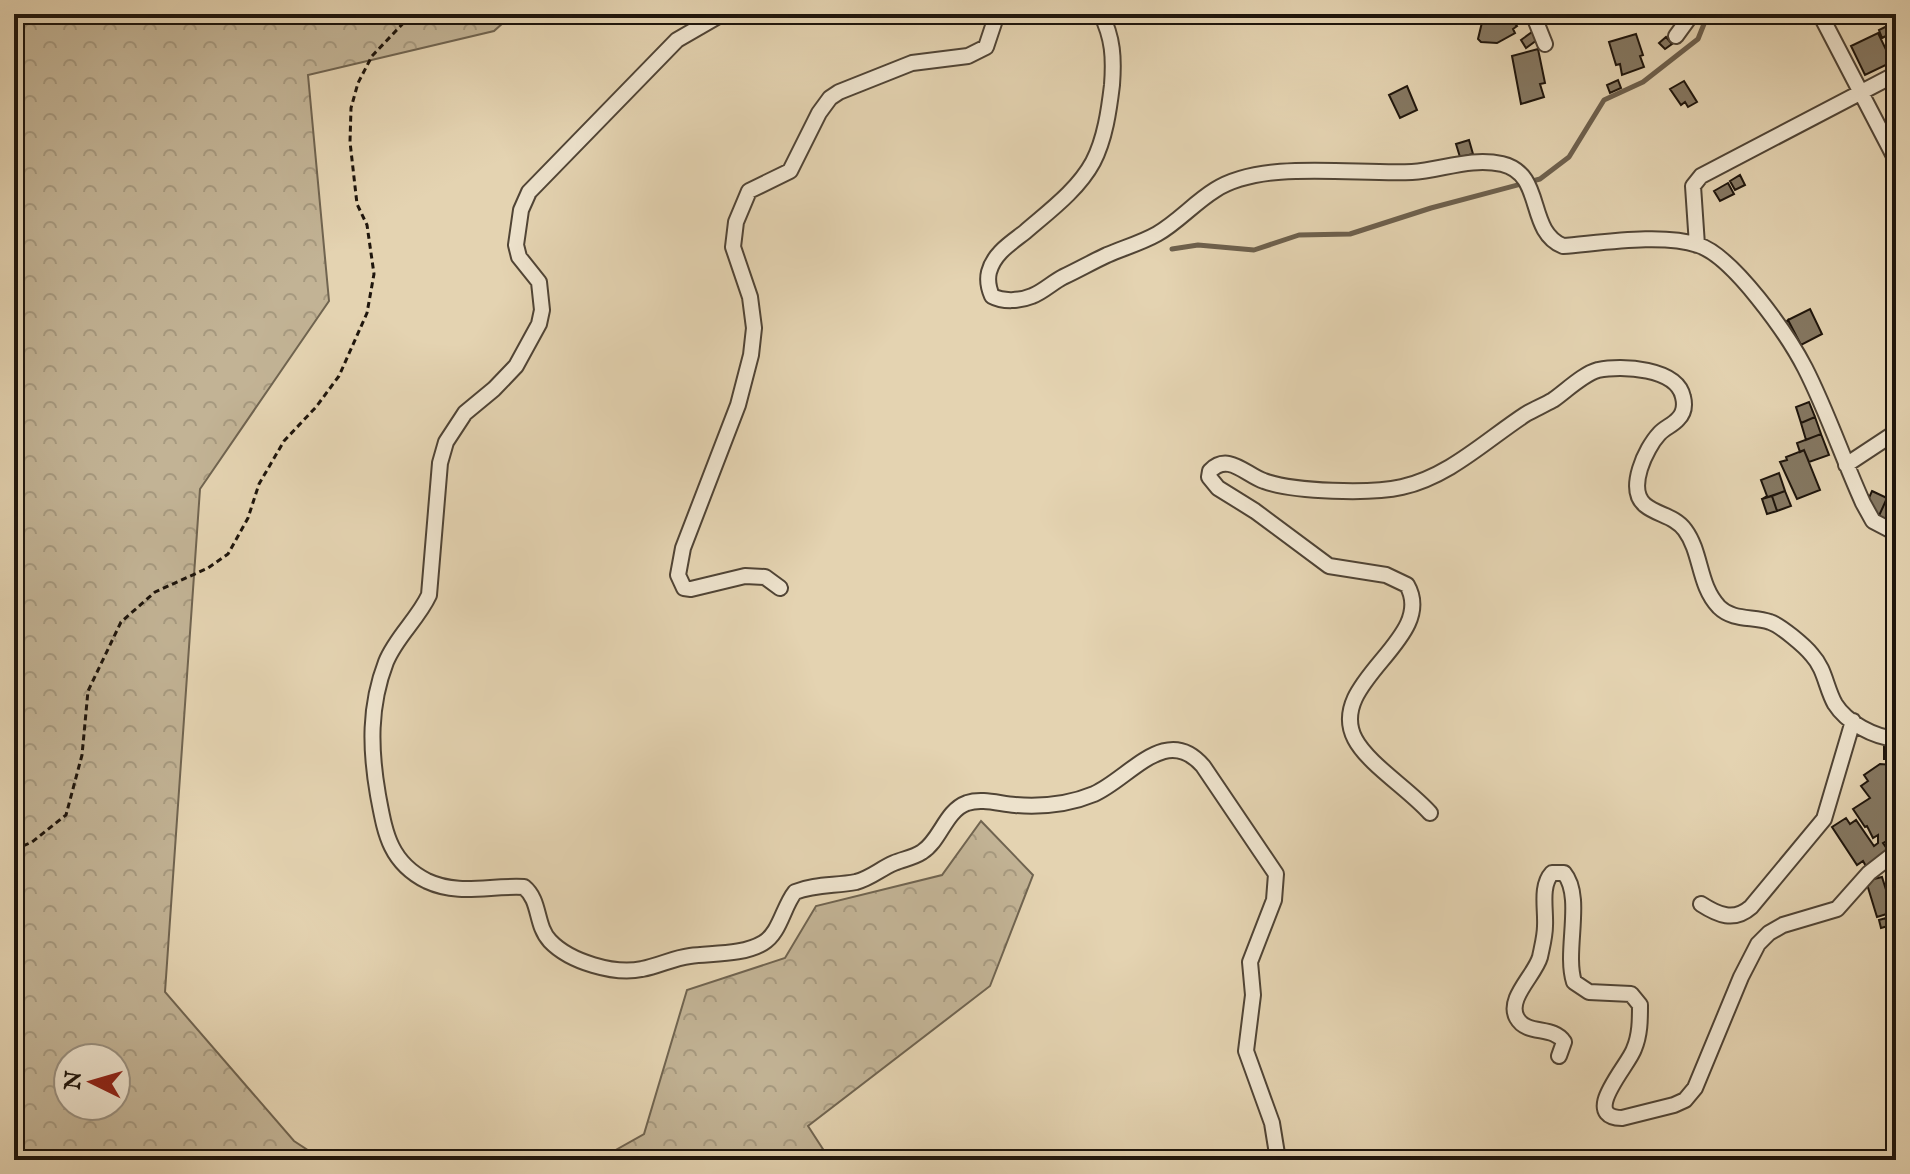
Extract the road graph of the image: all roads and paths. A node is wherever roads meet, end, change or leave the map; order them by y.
1 (412, 14) edge
2 (722, 14) edge
3 (997, 14) edge
4 (1101, 14) edge
5 (1533, 14) edge
6 (1692, 14) edge
7 (1820, 14) edge
8 (1676, 36) dead end
9 (1545, 44) dead end
10 (1896, 74) edge
11 (1860, 92) junction
12 (1896, 160) edge
13 (1697, 245) junction
14 (1896, 432) edge
15 (1846, 465) junction
16 (1896, 533) edge
17 (780, 588) dead end
18 (1853, 721) junction
19 (1896, 739) edge
20 (1430, 813) dead end
21 (14, 850) edge
22 (1896, 852) edge
23 (1701, 904) dead end
24 (1559, 1056) dead end
25 (1278, 1160) edge

1 - 21 path
2 - 25 street
3 - 17 street
4 - 13 street
5 - 9 street
6 - 8 street
7 - 11 street
10 - 11 street
11 - 12 street
11 - 13 street
13 - 15 street
14 - 15 street
15 - 16 street
18 - 19 street
18 - 20 street
18 - 23 street
22 - 24 street

